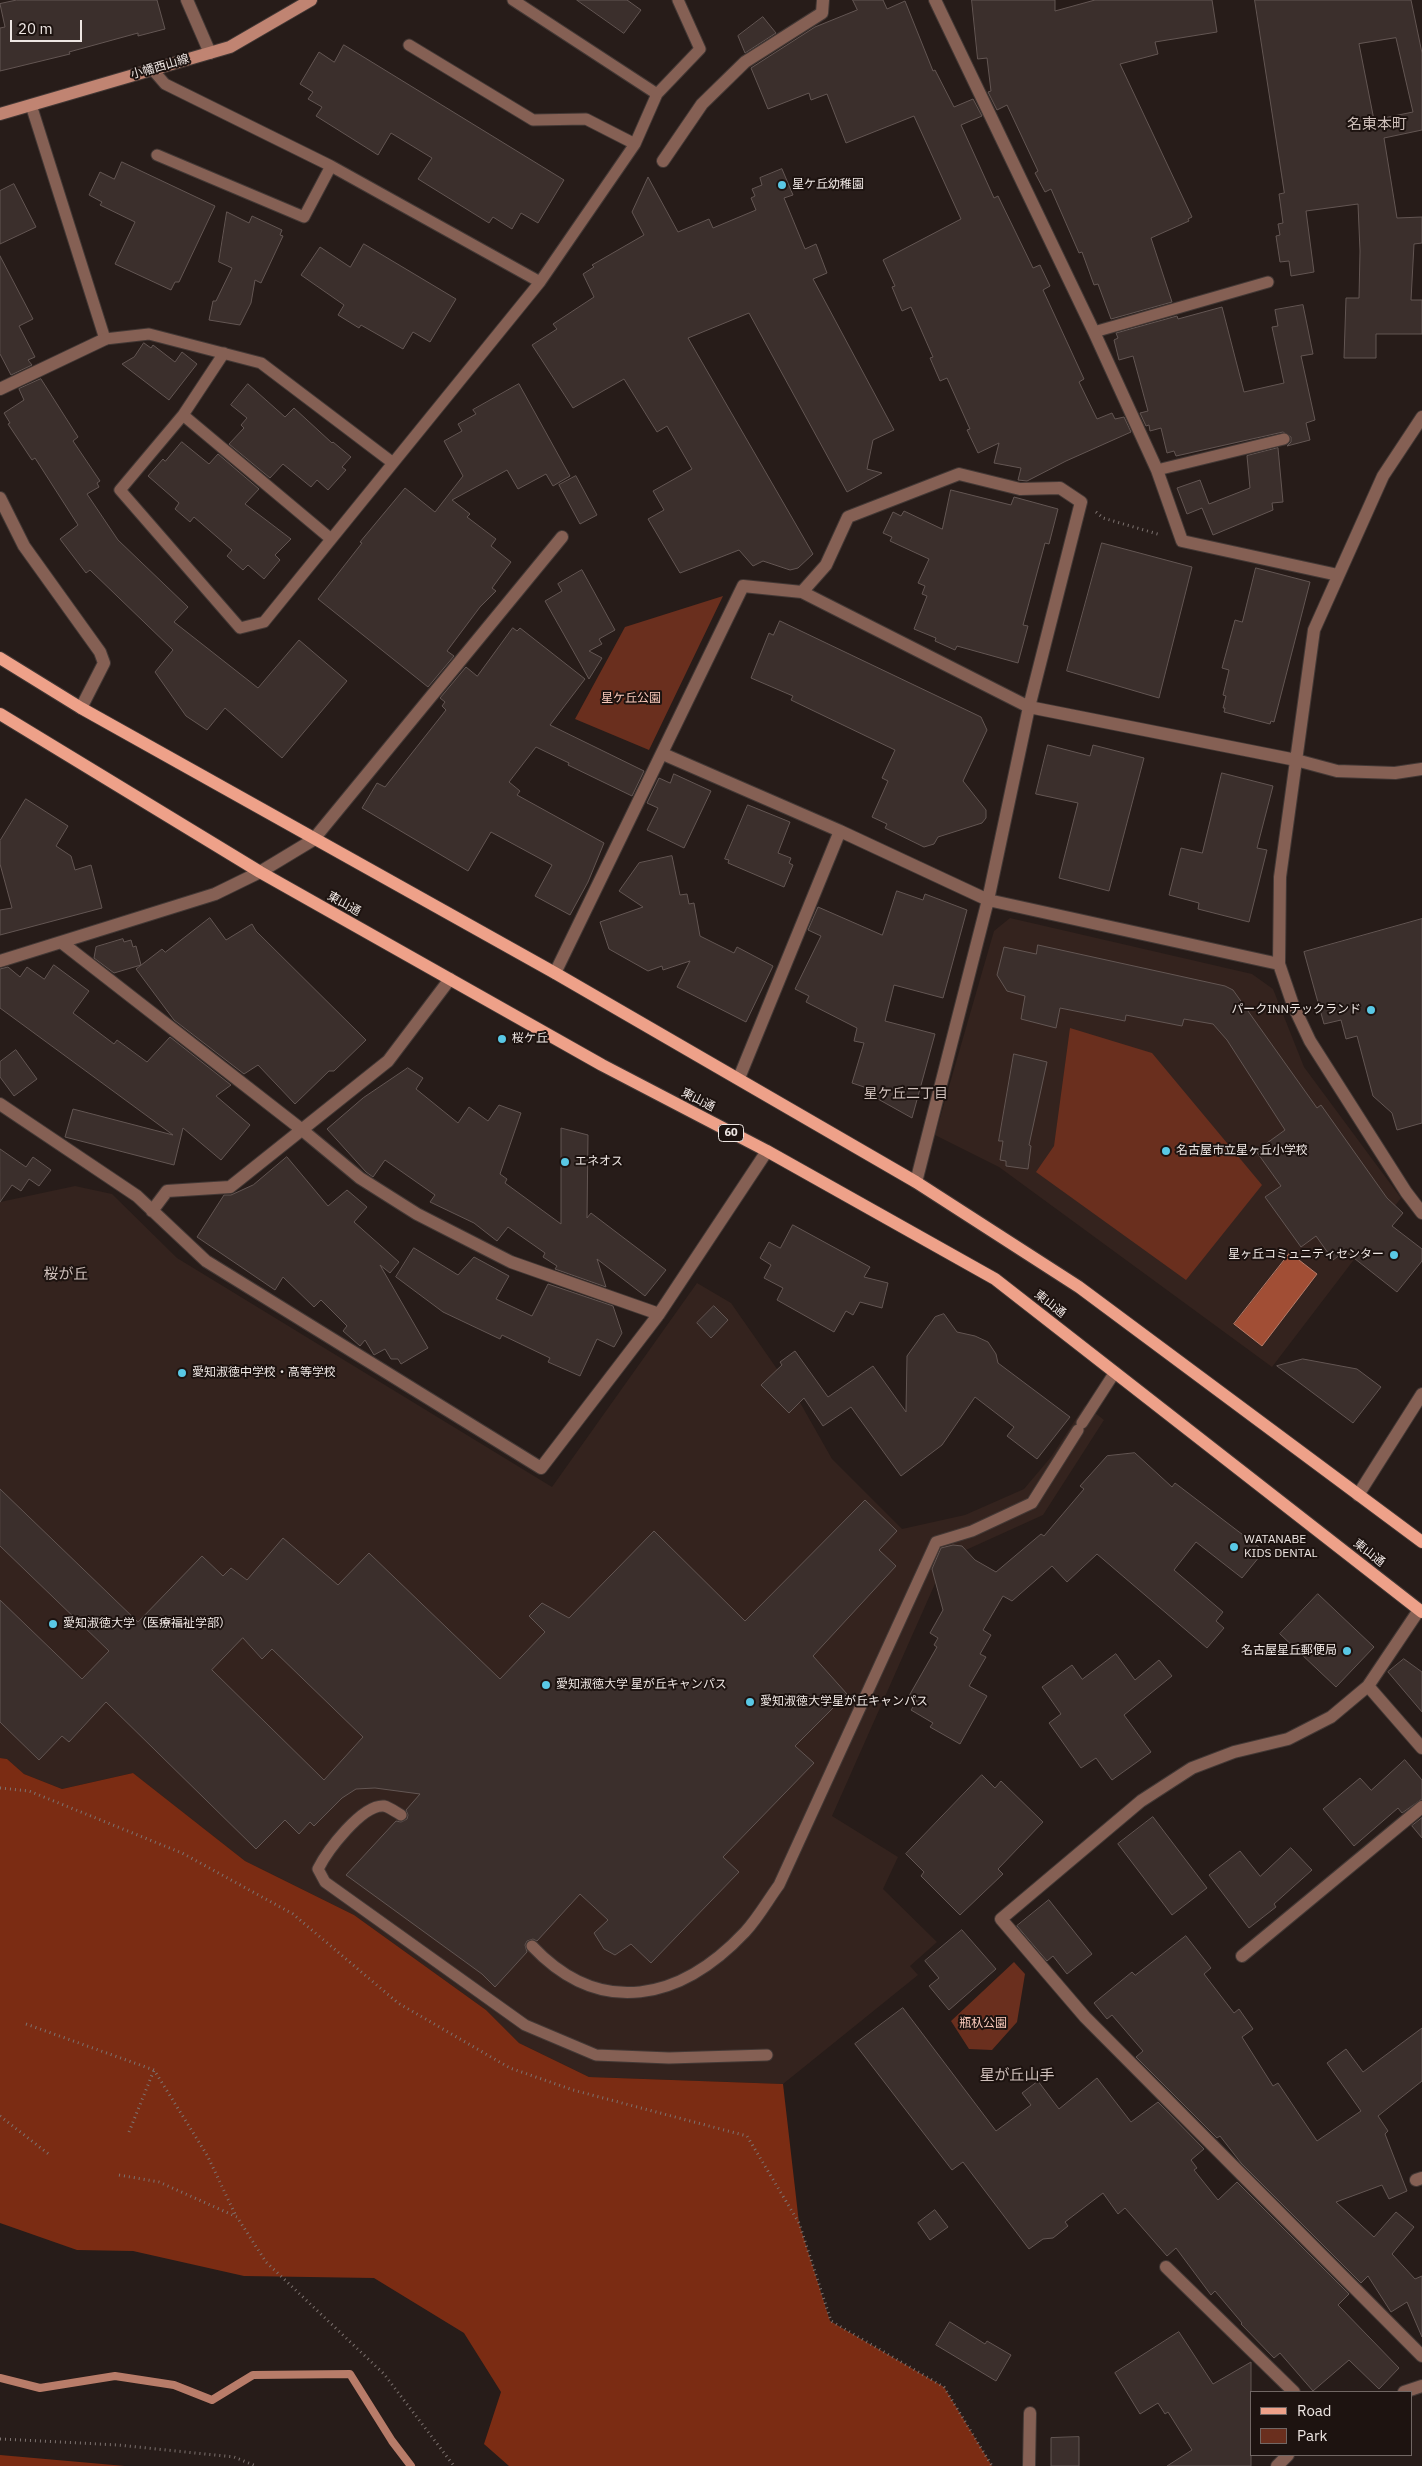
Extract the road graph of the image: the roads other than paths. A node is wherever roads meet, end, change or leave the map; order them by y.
1 (187, 0) edge
2 (311, 0) edge
3 (513, 0) edge
4 (678, 0) edge
5 (824, 0) edge
6 (935, 0) edge
7 (409, 45) dead end
8 (210, 53) junction
9 (152, 70) junction
10 (657, 94) junction
11 (31, 105) junction
12 (0, 114) edge
13 (635, 144) junction
14 (157, 155) dead end
15 (663, 161) dead end
16 (330, 166) junction
17 (540, 282) junction
18 (1268, 282) dead end
19 (1094, 332) junction
20 (104, 339) junction
21 (224, 353) junction
22 (0, 389) edge
23 (183, 415) junction
24 (1422, 417) edge
25 (1284, 439) dead end
26 (393, 463) junction
27 (1157, 470) junction
28 (0, 498) edge
29 (562, 537) dead end
30 (331, 539) junction
31 (1338, 575) junction
32 (802, 592) junction
33 (0, 658) edge
34 (1029, 707) junction
35 (81, 708) junction
36 (0, 714) edge
37 (663, 754) junction
38 (1296, 760) junction
39 (1422, 769) edge
40 (840, 830) junction
41 (313, 840) junction
42 (260, 872) junction
43 (988, 900) junction
44 (61, 942) junction
45 (0, 961) edge
46 (1279, 964) junction
47 (555, 973) junction
48 (450, 980) junction
49 (739, 1078) junction
50 (0, 1104) edge
51 (301, 1128) junction
52 (767, 1151) junction
53 (916, 1182) junction
54 (152, 1211) junction
55 (1422, 1213) edge
56 (659, 1314) junction
57 (1115, 1372) junction
58 (1422, 1394) edge
59 (1358, 1495) junction
60 (1422, 1542) edge
61 (1421, 1611) edge
62 (1368, 1686) junction
63 (1422, 1748) edge
64 (1422, 1807) edge
65 (401, 1815) dead end
66 (532, 1946) dead end
67 (1242, 1956) dead end
68 (767, 2055) dead end
69 (1166, 2267) dead end
70 (1422, 2356) edge
71 (1422, 2386) edge
72 (1293, 2391) edge
73 (1407, 2391) edge
74 (1030, 2413) dead end
75 (1287, 2456) edge
76 (1029, 2466) edge
77 (1277, 2466) edge

1 - 8 street
2 - 8 street, 小幡西山線
3 - 10 lane
4 - 10 lane
5 - 15 street
6 - 19 street
7 - 13 lane
8 - 9 street, 小幡西山線
9 - 11 street, 小幡西山線
9 - 16 lane
10 - 13 lane
11 - 12 street, 小幡西山線
11 - 20 lane
13 - 17 lane
14 - 16 lane
16 - 17 lane
17 - 26 lane
18 - 19 lane
19 - 27 street
20 - 21 lane
20 - 22 street
21 - 23 lane
21 - 26 lane
23 - 30 lane
23 - 30 lane
24 - 31 street
25 - 27 lane
26 - 30 lane
27 - 31 street
28 - 35 street
29 - 41 street
31 - 38 street
32 - 34 street
32 - 34 street
32 - 37 street
33 - 35 main road
34 - 38 street
34 - 43 street
35 - 41 main road
36 - 42 main road, 東山通 / 60
37 - 40 street
37 - 47 street
38 - 39 street
38 - 46 street
40 - 43 street
40 - 49 street
41 - 42 street
41 - 47 main road
42 - 44 street
42 - 48 main road, 東山通 / 60
43 - 46 street
43 - 53 street
44 - 45 street
44 - 51 street
46 - 55 street
47 - 49 main road
48 - 51 street
48 - 52 main road, 東山通 / 60
49 - 53 main road
50 - 54 street
51 - 54 street
51 - 56 street
52 - 56 street
52 - 57 main road, 東山通 / 60
53 - 59 main road
54 - 56 street
57 - 61 main road, 東山通 / 60
57 - 66 lane
58 - 59 street
59 - 60 main road
61 - 62 street
62 - 63 street
62 - 70 street
64 - 67 street
65 - 68 lane
69 - 72 street
71 - 73 street
74 - 76 street
75 - 77 street

